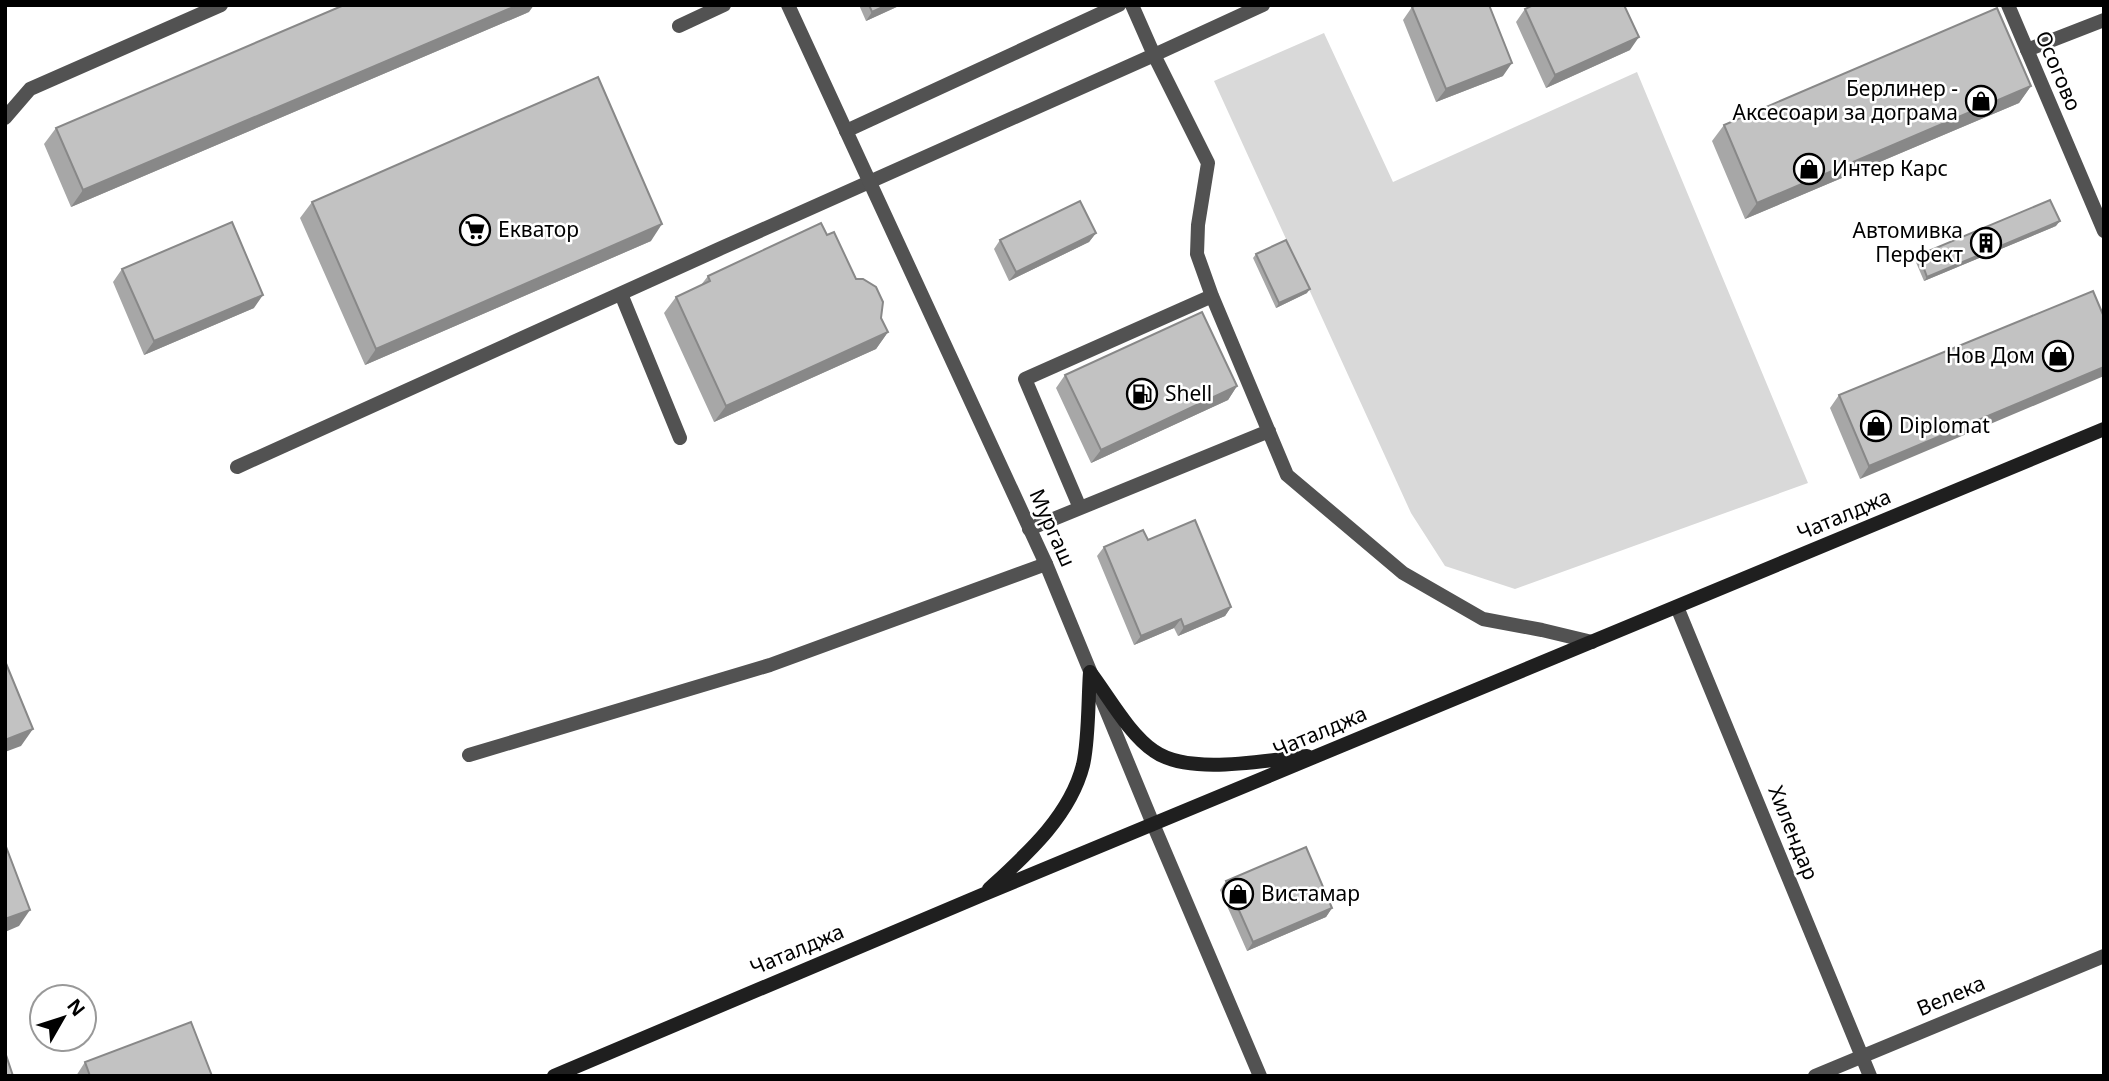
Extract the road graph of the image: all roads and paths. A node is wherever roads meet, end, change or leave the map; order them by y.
1 (220, 5) edge
2 (724, 5) edge
3 (788, 5) edge
4 (1119, 5) edge
5 (1132, 5) edge
6 (1263, 5) edge
7 (2008, 5) edge
8 (2104, 20) edge
9 (679, 26) dead end
10 (2027, 50) junction
11 (1154, 55) junction
12 (5, 118) edge
13 (846, 131) junction
14 (870, 181) junction
15 (2104, 231) edge
16 (621, 294) junction
17 (1212, 296) junction
18 (2104, 429) edge
19 (1269, 431) junction
20 (680, 438) dead end
21 (236, 467) dead end
22 (1080, 508) junction
23 (1029, 529) junction
24 (1046, 564) junction
25 (1677, 607) junction
26 (1592, 642) junction
27 (1090, 672) junction
28 (1322, 754) junction
29 (469, 755) dead end
30 (1153, 824) junction
31 (982, 895) junction
32 (2104, 956) edge
33 (1862, 1056) junction
34 (554, 1076) edge
35 (1260, 1076) edge
36 (1815, 1076) edge
37 (1870, 1076) edge

1 - 12 street
2 - 9 street
3 - 13 street, Мургаш
4 - 13 street
5 - 11 street
6 - 11 street
7 - 10 street, Осогово
8 - 10 street
10 - 15 street, Осогово
11 - 14 street
11 - 17 street
13 - 14 street, Мургаш
14 - 16 street
14 - 23 street, Мургаш
16 - 20 street
16 - 21 street
17 - 19 street
17 - 22 street
18 - 25 main road, Чаталджа
19 - 22 street
19 - 26 street
22 - 23 street
23 - 24 street, Мургаш
24 - 27 street, Мургаш
24 - 29 street
25 - 26 main road, Чаталджа
25 - 33 street, Хилендар
26 - 28 main road, Чаталджа
27 - 28 main road
27 - 30 street, Мургаш
27 - 31 main road
28 - 30 main road, Чаталджа
30 - 31 main road, Чаталджа
30 - 35 street, Мургаш
31 - 34 main road, Чаталджа
32 - 33 street, Велека
33 - 36 street, Велека
33 - 37 street, Хилендар

